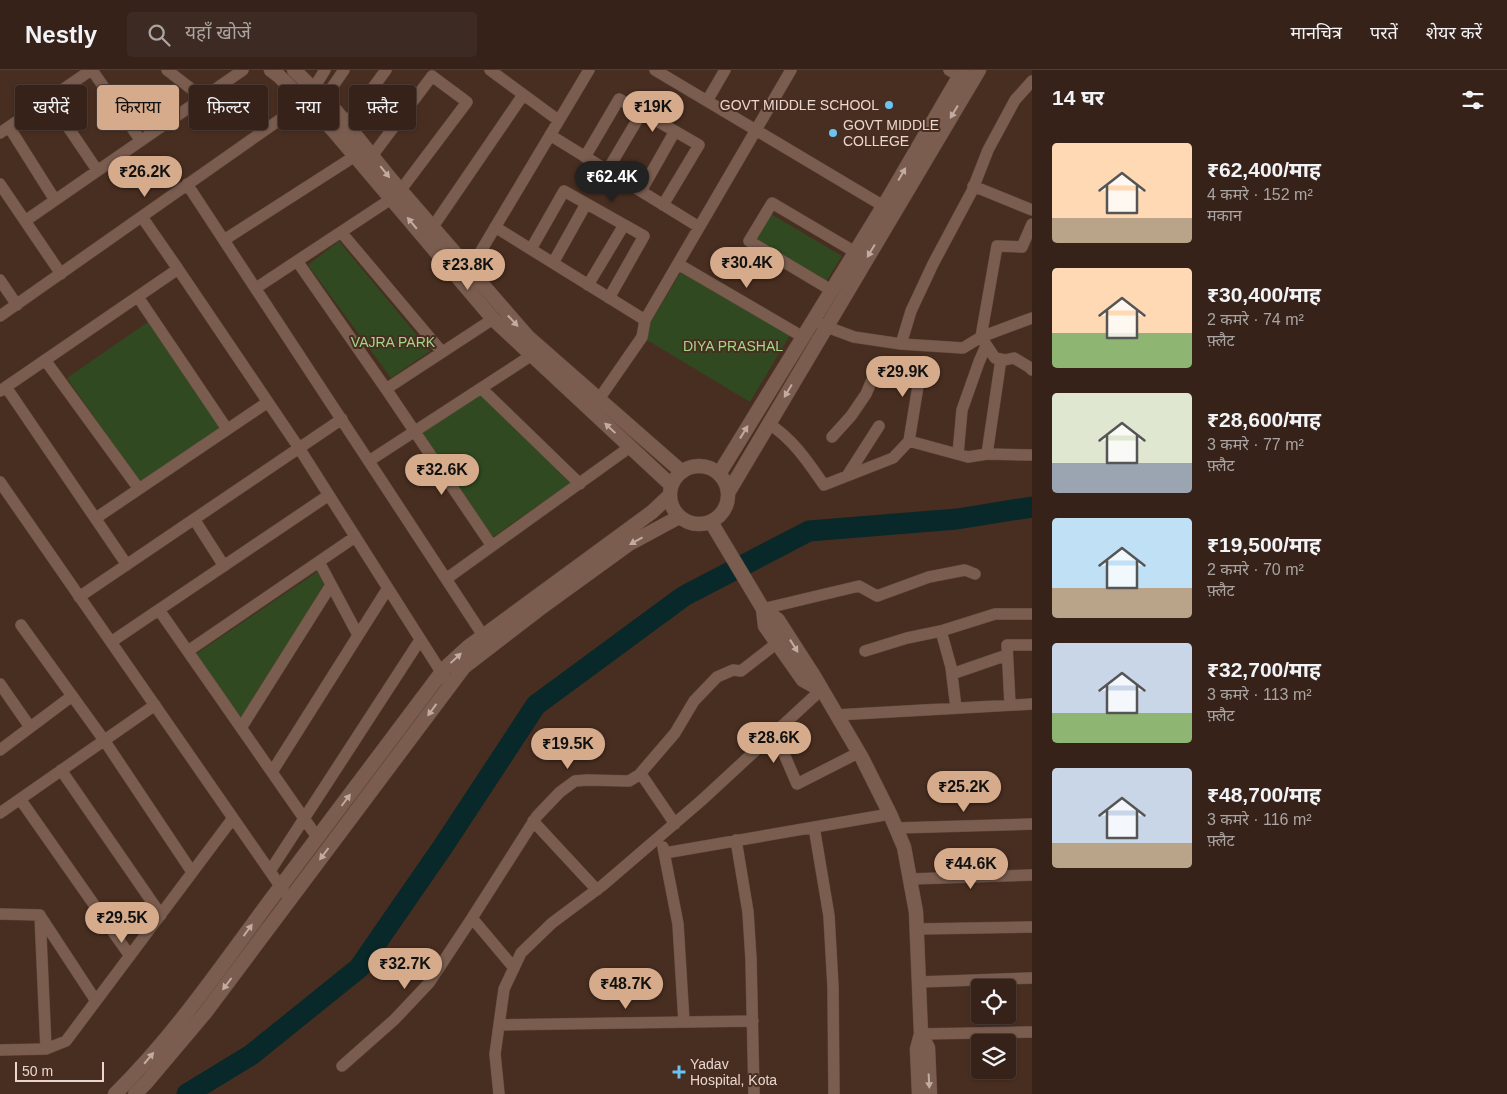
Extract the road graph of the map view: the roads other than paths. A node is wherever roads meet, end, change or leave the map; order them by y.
1 (92, 70) edge
2 (167, 70) edge
3 (243, 70) edge
4 (271, 70) edge
5 (294, 70) edge
6 (325, 70) edge
7 (344, 70) edge
8 (386, 70) edge
9 (490, 70) edge
10 (588, 70) edge
11 (656, 70) edge
12 (725, 70) edge
13 (791, 70) edge
14 (979, 70) edge
15 (957, 72) edge
16 (1032, 81) edge
17 (70, 85) edge
18 (222, 85) edge
19 (288, 85) edge
20 (310, 85) edge
21 (315, 85) edge
22 (334, 85) edge
23 (189, 87) edge
24 (523, 94) junction
25 (707, 101) junction
26 (189, 108) edge
27 (642, 112) junction
28 (339, 116) edge
29 (558, 120) junction
30 (278, 121) edge
31 (15, 122) edge
32 (346, 124) junction
33 (4, 130) edge
34 (70, 130) edge
35 (334, 130) edge
36 (756, 130) junction
37 (675, 131) junction
38 (550, 136) junction
39 (140, 141) junction
40 (355, 156) junction
41 (372, 156) junction
42 (585, 157) junction
43 (97, 170) junction
44 (607, 171) junction
45 (0, 184) edge
46 (188, 184) junction
47 (974, 186) junction
48 (641, 191) junction
49 (396, 195) junction
50 (55, 200) junction
51 (586, 204) junction
52 (663, 205) junction
53 (889, 209) junction
54 (1032, 210) edge
55 (142, 217) junction
56 (25, 221) junction
57 (1032, 224) edge
58 (624, 225) junction
59 (495, 227) junction
60 (700, 227) junction
61 (432, 228) junction
62 (341, 232) junction
63 (224, 240) junction
64 (531, 249) junction
65 (855, 252) junction
66 (297, 261) junction
67 (553, 263) junction
68 (678, 264) junction
69 (178, 269) junction
70 (469, 271) junction
71 (61, 274) junction
72 (0, 280) edge
73 (588, 285) junction
74 (256, 288) junction
75 (832, 290) junction
76 (138, 297) junction
77 (609, 298) junction
78 (17, 305) junction
79 (0, 316) edge
80 (1032, 318) edge
81 (493, 319) junction
82 (645, 320) junction
83 (813, 320) junction
84 (827, 327) junction
85 (803, 337) junction
86 (984, 341) junction
87 (901, 344) junction
88 (442, 352) junction
89 (532, 355) junction
90 (1001, 359) junction
91 (46, 360) junction
92 (1032, 370) edge
93 (2, 388) edge
94 (481, 388) junction
95 (386, 389) junction
96 (599, 399) junction
97 (268, 402) junction
98 (342, 419) junction
99 (769, 424) junction
100 (879, 426) dead end
101 (227, 429) junction
102 (414, 432) junction
103 (832, 437) dead end
104 (909, 441) junction
105 (630, 447) junction
106 (299, 448) junction
107 (958, 454) junction
108 (987, 454) junction
109 (1032, 455) edge
110 (369, 461) junction
111 (682, 472) junction
112 (719, 474) junction
113 (847, 476) junction
114 (0, 482) edge
115 (580, 484) junction
116 (139, 489) junction
117 (670, 491) junction
118 (728, 493) junction
119 (329, 495) junction
120 (679, 517) junction
121 (96, 518) junction
122 (194, 519) junction
123 (714, 528) junction
124 (355, 537) junction
125 (492, 546) junction
126 (319, 562) junction
127 (127, 564) junction
128 (224, 566) junction
129 (975, 574) dead end
130 (446, 579) junction
131 (331, 585) junction
132 (388, 588) junction
133 (80, 597) junction
134 (763, 609) junction
135 (159, 610) junction
136 (1032, 614) edge
137 (21, 624) dead end
138 (941, 631) junction
139 (358, 636) junction
140 (420, 640) junction
141 (487, 641) junction
142 (111, 642) junction
143 (777, 644) junction
144 (1032, 645) edge
145 (188, 651) junction
146 (865, 651) dead end
147 (1007, 654) junction
148 (441, 673) junction
149 (952, 674) junction
150 (1, 686) edge
151 (450, 686) junction
152 (822, 690) junction
153 (72, 696) junction
154 (1032, 704) edge
155 (155, 705) junction
156 (1010, 705) junction
157 (956, 708) junction
158 (836, 714) junction
159 (30, 727) junction
160 (241, 728) junction
161 (775, 733) junction
162 (104, 740) junction
163 (0, 750) edge
164 (858, 753) junction
165 (61, 770) junction
166 (272, 772) junction
167 (641, 774) junction
168 (20, 799) junction
169 (0, 813) edge
170 (890, 814) junction
171 (233, 818) junction
172 (304, 819) junction
173 (534, 821) junction
174 (675, 824) junction
175 (1032, 824) edge
176 (814, 827) junction
177 (896, 828) junction
178 (660, 836) junction
179 (317, 837) junction
180 (736, 840) junction
181 (664, 853) junction
182 (270, 871) junction
183 (192, 872) junction
184 (1032, 875) edge
185 (910, 879) junction
186 (280, 886) junction
187 (597, 890) junction
188 (290, 900) junction
189 (0, 914) edge
190 (40, 915) junction
191 (160, 915) junction
192 (472, 918) junction
193 (1032, 926) edge
194 (916, 929) junction
195 (130, 956) junction
196 (514, 968) junction
197 (1032, 978) edge
198 (919, 982) junction
199 (96, 1001) junction
200 (753, 1021) junction
201 (684, 1022) junction
202 (499, 1025) junction
203 (1032, 1032) edge
204 (921, 1034) junction
205 (46, 1049) junction
206 (0, 1050) edge
207 (342, 1066) dead end
208 (116, 1094) edge
209 (135, 1094) edge
210 (499, 1094) edge
211 (754, 1094) edge
212 (834, 1094) edge
213 (919, 1094) edge
214 (930, 1094) edge

1 - 17 street
1 - 39 street
2 - 23 street
3 - 18 street
4 - 19 street
5 - 20 street
6 - 21 street
7 - 22 street
8 - 32 street
9 - 24 street
10 - 29 street
11 - 25 street
12 - 25 street
13 - 36 street
14 -> 53 street
53 -> 15 street
16 - 47 street
24 - 29 street
24 - 61 street
25 - 36 street
26 - 39 street
27 - 37 street
27 - 42 street
27 - 44 street
28 - 32 street
29 - 38 street
30 - 46 street
31 - 33 street
32 - 41 street
33 - 50 street
34 - 43 street
35 - 40 street
36 - 53 street
36 - 60 street
37 - 48 street
37 - 52 street
38 - 42 street
38 - 59 street
39 - 43 street
40 - 49 street
40 - 63 street
41 -> 49 street
41 - 49 street
42 - 44 street
43 - 50 street
44 - 48 street
45 - 56 street
46 - 55 street
46 - 63 street
47 - 54 street
47 - 87 street
48 - 52 street
49 - 61 street
49 - 62 street
81 -> 49 street
50 - 56 street
51 - 58 street
51 - 64 street
51 - 67 street
52 - 60 street
53 - 65 street
53 -> 84 street
55 - 69 street
55 - 71 street
56 - 71 street
57 - 86 street
58 - 73 street
58 - 77 street
59 - 64 street
59 - 70 street
60 - 68 street
61 - 70 street
62 - 66 street
62 - 88 street
63 - 74 street
64 - 67 street
65 - 75 street
65 - 75 street
66 - 74 street
66 - 95 street
67 - 73 street
68 - 82 street
68 - 85 street
69 - 76 street
69 - 97 street
70 -> 96 street
71 - 78 street
72 - 78 street
73 - 77 street
74 - 98 street
75 - 83 street
76 - 91 street
76 - 101 street
77 - 82 street
78 - 79 street
80 - 86 street
81 - 88 street
81 - 89 street
82 - 96 street
83 - 84 street
83 - 85 street
84 - 87 street
84 -> 99 street
112 -> 85 street
86 - 87 street
86 - 90 street
86 - 107 street
88 - 95 street
89 - 94 street
105 -> 89 street
90 - 92 street
90 - 108 street
91 - 93 street
91 - 116 street
93 - 121 street
94 - 102 street
94 - 115 street
95 - 102 street
96 - 111 street
97 - 101 street
97 - 106 street
98 - 106 street
98 - 110 street
99 - 113 street
99 - 118 street
100 - 113 street
101 - 116 street
102 - 110 street
102 - 125 street
103 - 104 street
104 - 107 street
104 - 113 street
105 - 115 street
105 - 117 street
106 - 119 street
106 - 122 street
107 - 108 street
108 - 109 street
110 - 130 street
111 - 112 street
111 - 117 street
112 - 118 street
114 - 133 street
115 - 125 street
116 - 121 street
117 - 120 street
117 - 141 street
118 - 123 street
119 - 124 street
119 - 128 street
120 - 123 street
120 -> 141 street
121 - 127 street
122 - 127 street
122 - 128 street
123 - 134 street
124 - 126 street
124 - 132 street
125 - 130 street
126 - 131 street
126 - 145 street
127 - 133 street
128 - 135 street
129 - 134 street
130 - 141 street
131 - 139 street
131 - 160 street
132 - 139 street
132 - 140 street
133 - 142 street
134 - 143 street
134 -> 152 street
135 - 142 street
135 - 145 street
136 - 138 street
137 - 153 street
138 - 146 street
138 - 149 street
139 - 166 street
140 - 148 street
140 - 172 street
148 -> 141 street
141 - 151 street
142 - 155 street
143 - 152 street
143 - 167 street
144 - 147 street
145 - 160 street
147 - 149 street
147 - 156 street
148 - 151 street
179 -> 148 street
149 - 157 street
150 - 159 street
151 -> 188 street
152 - 158 street
152 - 161 street
153 - 159 street
153 - 162 street
154 - 156 street
155 - 162 street
155 - 171 street
156 - 157 street
157 - 158 street
158 - 164 street
159 - 163 street
160 - 166 street
161 - 164 street
161 - 174 street
162 - 165 street
162 - 183 street
164 - 170 street
165 - 168 street
165 - 191 street
166 - 172 street
167 - 173 street
167 - 174 street
168 - 169 street
168 - 195 street
170 - 176 street
170 - 177 street
171 - 182 street
171 - 183 street
172 - 179 street
172 - 182 street
173 - 187 street
173 - 192 street
174 - 178 street
175 - 177 street
176 - 180 street
176 - 212 street
177 - 185 street
178 - 181 street
178 - 187 street
179 - 186 street
180 - 181 street
180 - 200 street
181 - 201 street
182 - 186 street
183 - 191 street
184 - 185 street
185 - 194 street
186 - 188 street
208 -> 186 street
187 - 196 street
188 -> 209 street
189 - 190 street
190 - 199 street
190 - 205 street
191 - 195 street
192 - 196 street
192 - 207 street
193 - 194 street
194 - 198 street
195 - 199 street
196 - 202 street
197 - 198 street
198 - 204 street
199 - 205 street
200 - 201 street
200 - 211 street
201 - 202 street
202 - 210 street
203 - 204 street
204 - 213 street
204 -> 214 street
205 - 206 street

